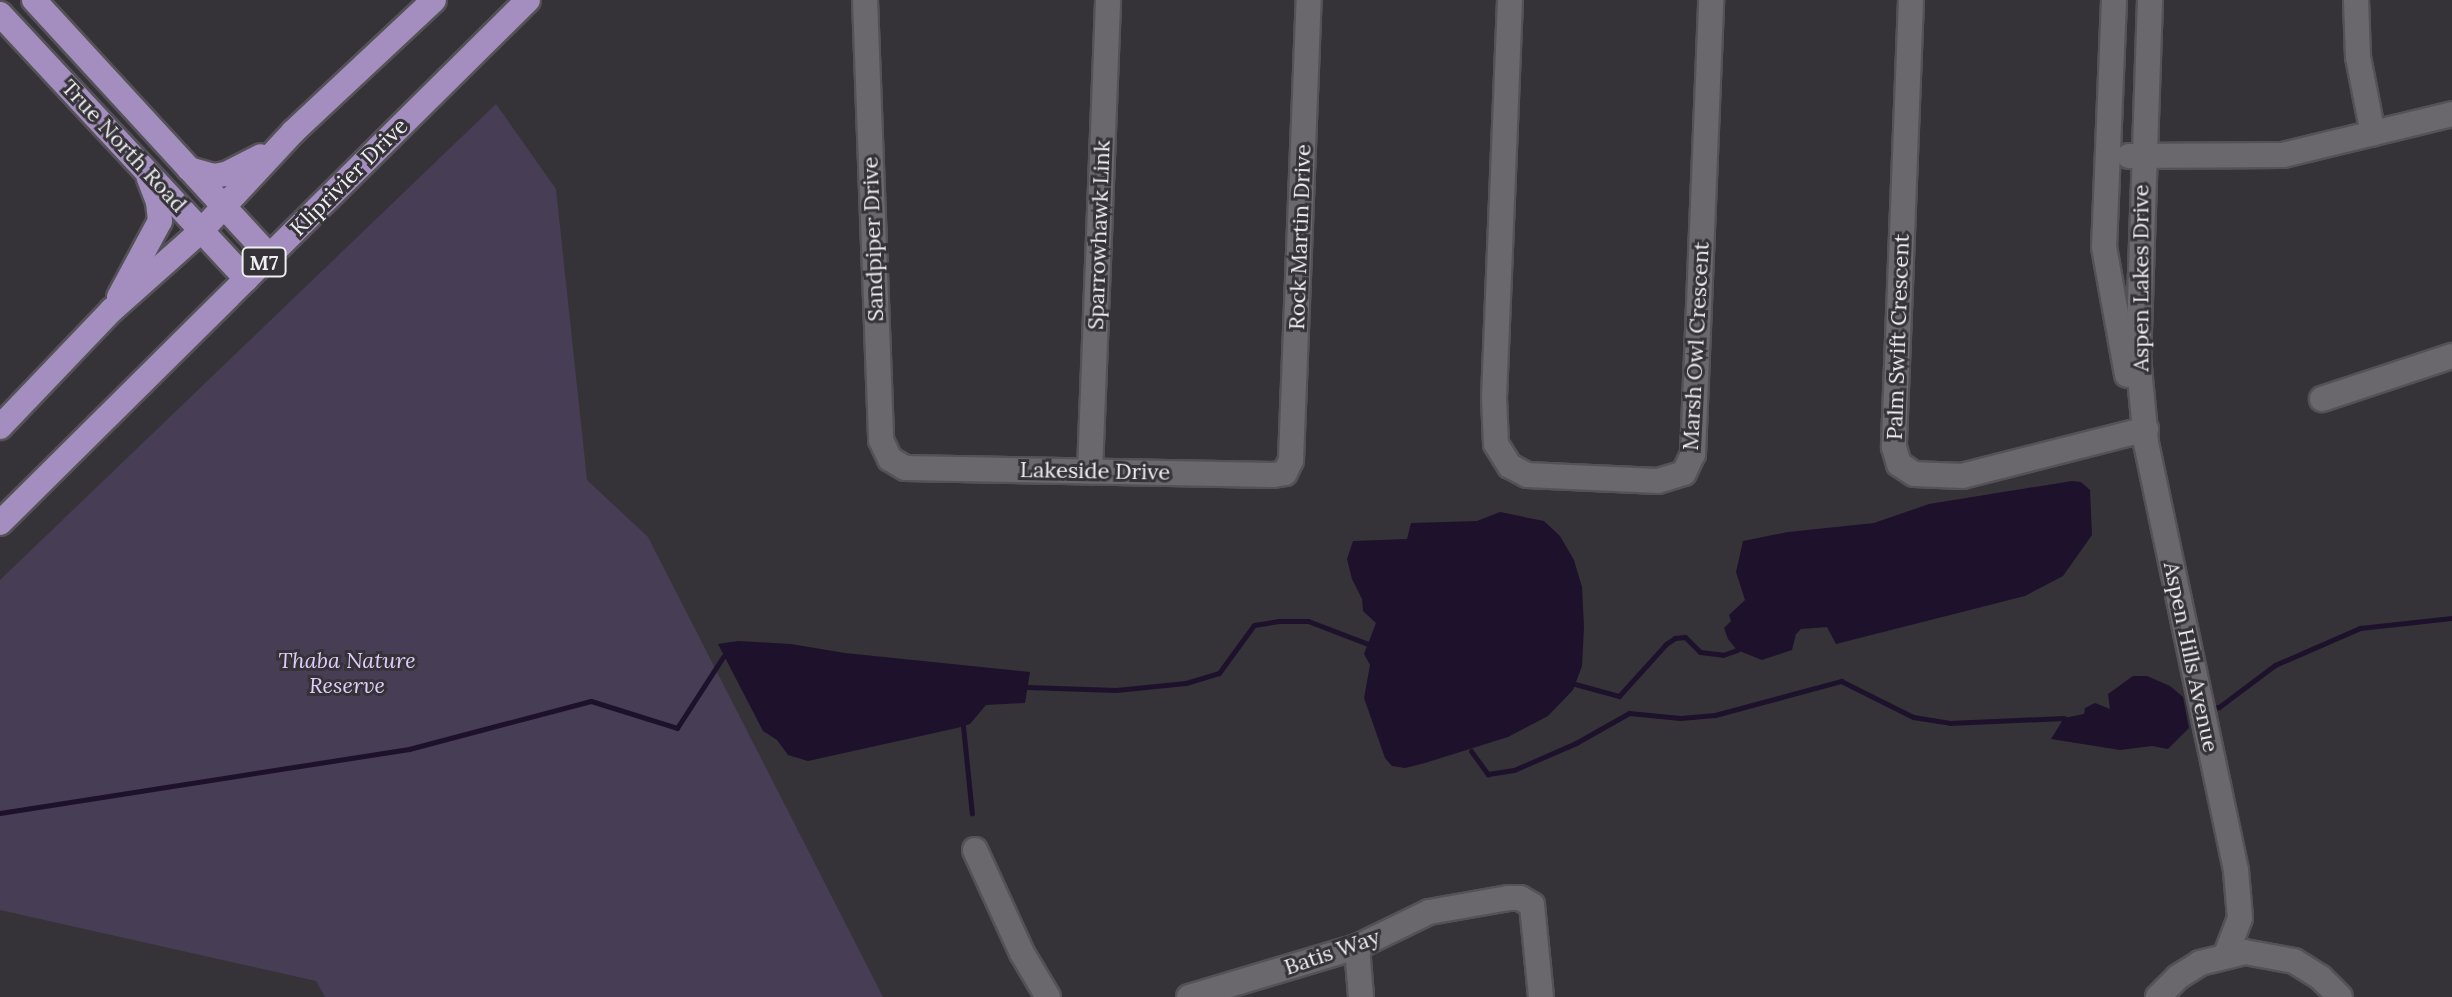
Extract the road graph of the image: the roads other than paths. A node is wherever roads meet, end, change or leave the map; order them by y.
1 (34, 0) edge
2 (434, 0) edge
3 (528, 0) edge
4 (865, 0) edge
5 (1108, 0) edge
6 (1309, 0) edge
7 (1510, 0) edge
8 (1711, 0) edge
9 (1911, 0) edge
10 (2114, 0) edge
11 (2150, 0) edge
12 (2356, 0) edge
13 (0, 14) edge
14 (2452, 114) edge
15 (293, 132) junction
16 (2373, 134) junction
17 (2107, 156) junction
18 (2142, 156) junction
19 (145, 168) junction
20 (189, 169) junction
21 (225, 207) junction
22 (202, 230) junction
23 (269, 256) junction
24 (246, 279) junction
25 (112, 310) junction
26 (2452, 356) edge
27 (2322, 399) dead end
28 (0, 427) edge
29 (2144, 434) junction
30 (905, 468) joint
31 (1090, 471) junction
32 (1285, 473) joint
33 (0, 523) edge
34 (975, 850) dead end
35 (2236, 871) junction
36 (1357, 947) junction
37 (2265, 953) junction
38 (2226, 954) junction
39 (1048, 997) edge
40 (1189, 997) edge
41 (1361, 997) edge
42 (1541, 997) edge
43 (2156, 997) edge
44 (2340, 997) edge

1 - 20 main road, True North Road
2 - 15 main road
3 - 23 main road, Kliprivier Drive / M7
4 - 30 street, Sandpiper Drive
5 - 31 street, Sparrowhawk Link
6 - 32 street, Rock Martin Drive
7 - 8 street, Marsh Owl Crescent
9 - 29 street, Palm Swift Crescent
10 - 17 street, Aspen Lakes Drive
11 - 18 street, Aspen Lakes Drive
12 - 16 street
13 - 19 main road, True North Road
14 - 16 street
15 - 20 main road
15 - 21 main road
16 - 18 street
17 - 18 street
17 - 29 street, Aspen Lakes Drive
18 - 29 street, Aspen Lakes Drive
19 - 22 main road, True North Road
19 - 25 main road
20 - 21 main road, True North Road
21 - 22 main road
21 - 23 main road, True North Road
22 - 24 main road, True North Road
22 - 25 main road
23 - 24 main road, Kliprivier Drive / M7
24 - 33 main road, Kliprivier Drive / M7
25 - 28 main road
26 - 27 street
29 - 35 street, Aspen Hills Avenue
30 - 31 street, Lakeside Drive
31 - 32 street, Lakeside Drive
34 - 39 street
35 - 37 street, Aspen Hills Avenue
35 - 38 street, Aspen Hills Avenue
36 - 40 street, Batis Way
36 - 41 street
36 - 42 street, Batis Way
37 - 38 street
37 - 44 street
38 - 43 street

